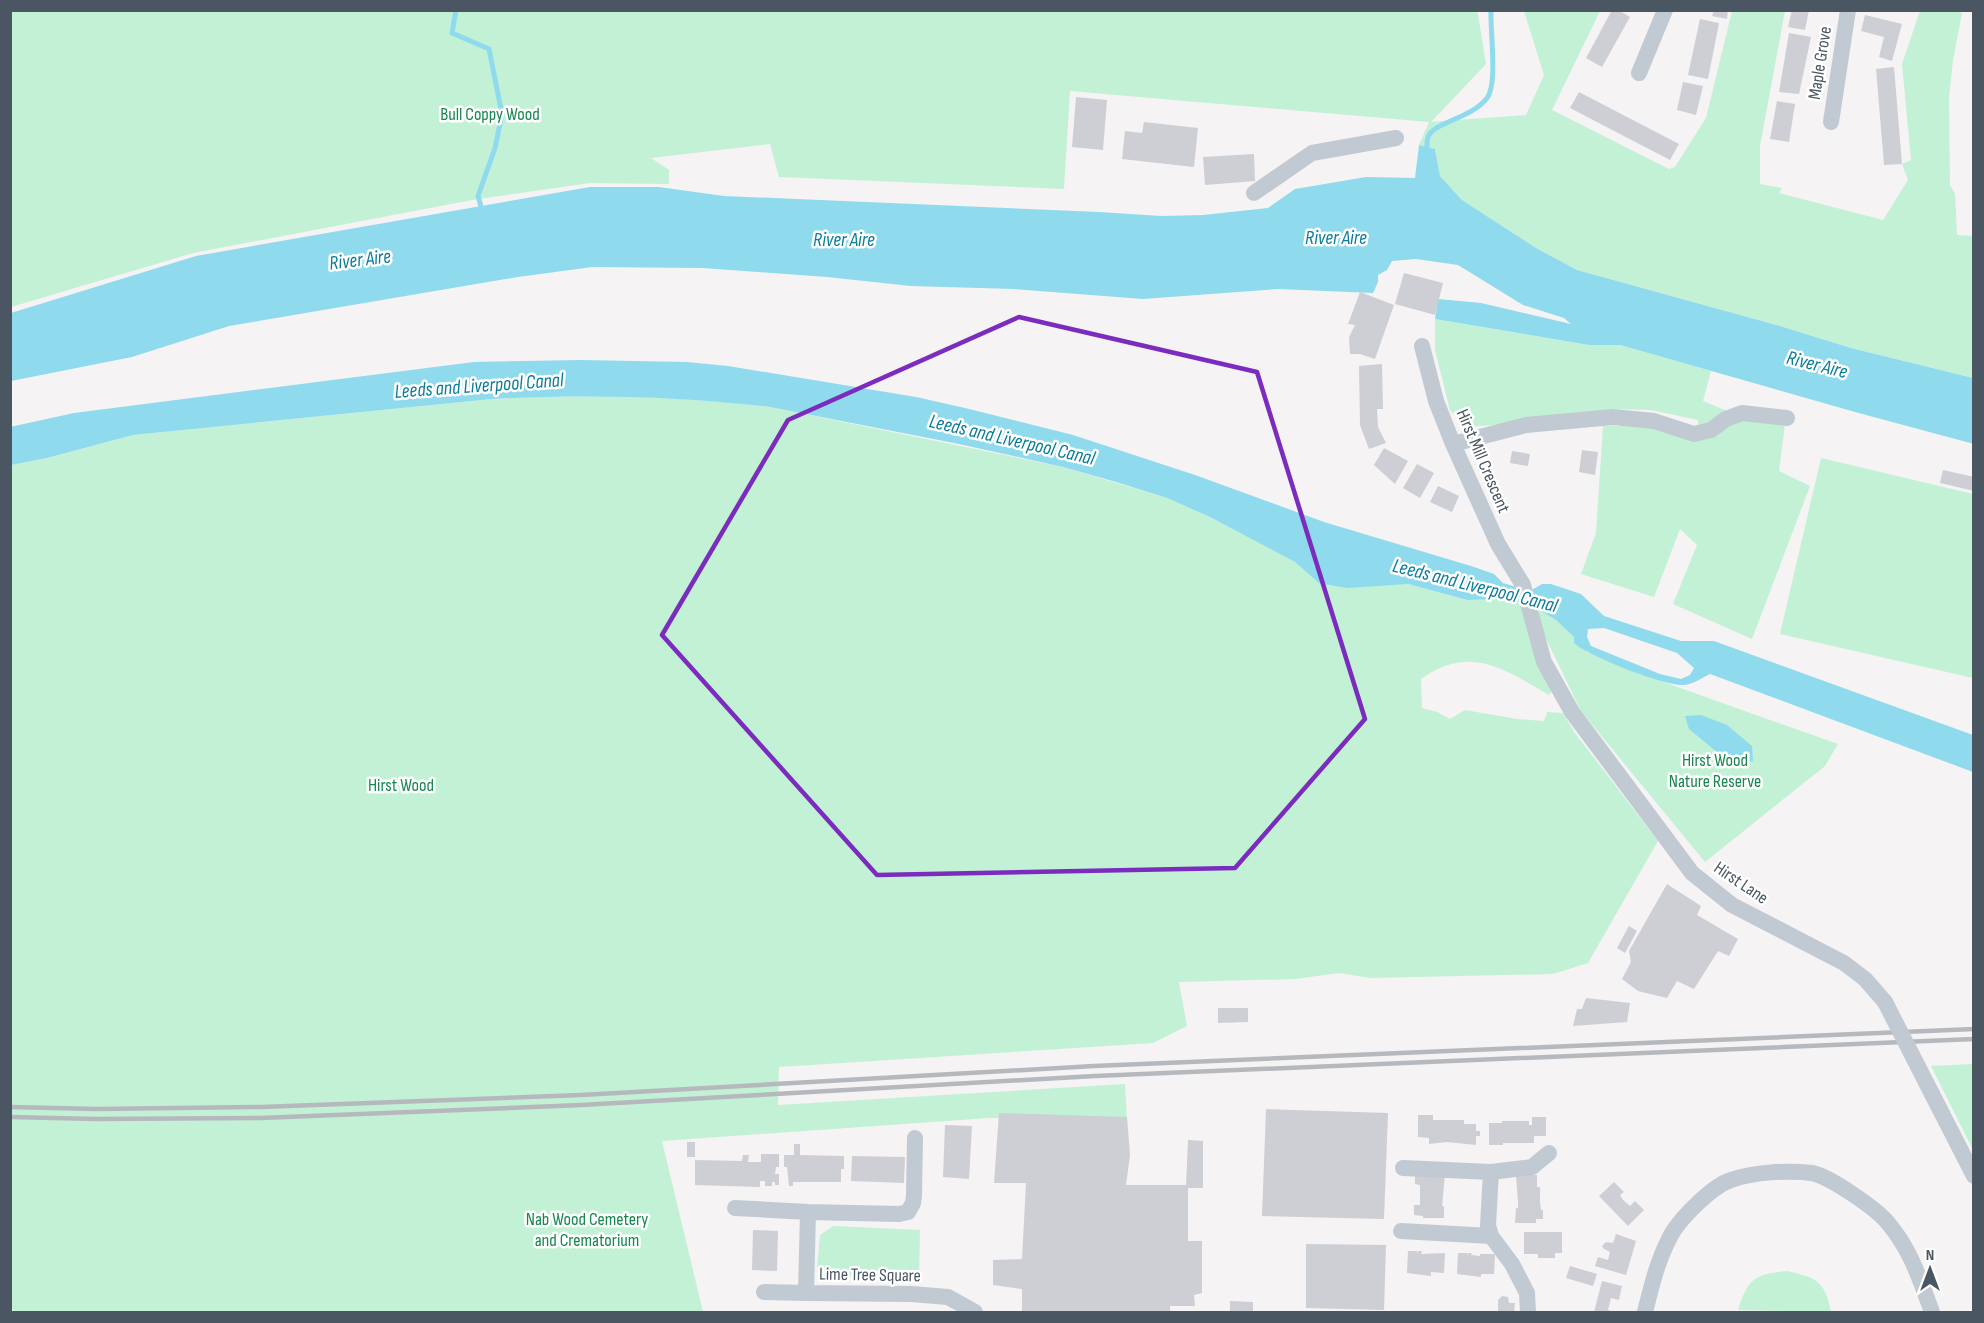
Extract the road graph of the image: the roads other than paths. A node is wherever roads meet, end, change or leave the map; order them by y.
1 (1665, 10) edge
2 (1848, 10) edge
3 (1639, 73) dead end
4 (1831, 122) dead end
5 (1396, 138) dead end
6 (1254, 194) dead end
7 (1422, 346) dead end
8 (1787, 418) dead end
9 (1453, 444) junction
10 (1523, 585) joint
11 (915, 1138) dead end
12 (1549, 1153) dead end
13 (1403, 1168) dead end
14 (1491, 1172) junction
15 (1974, 1176) edge
16 (735, 1208) dead end
17 (808, 1212) junction
18 (1401, 1231) dead end
19 (1491, 1236) junction
20 (764, 1292) dead end
21 (806, 1293) junction
22 (975, 1312) edge
23 (1528, 1312) edge
24 (1645, 1312) edge
25 (1932, 1312) edge

1 - 3 street
2 - 4 street, Maple Grove
5 - 6 street
7 - 9 street, Hirst Mill Crescent
8 - 9 street
9 - 10 street, Hirst Mill Crescent
10 - 15 street, Hirst Lane, bridge
11 - 17 street
12 - 14 street
13 - 14 street
14 - 19 street
16 - 17 street
17 - 21 street, Lime Tree Square
18 - 19 street
19 - 23 street
20 - 21 street
21 - 22 street, Lime Tree Square
24 - 25 street

